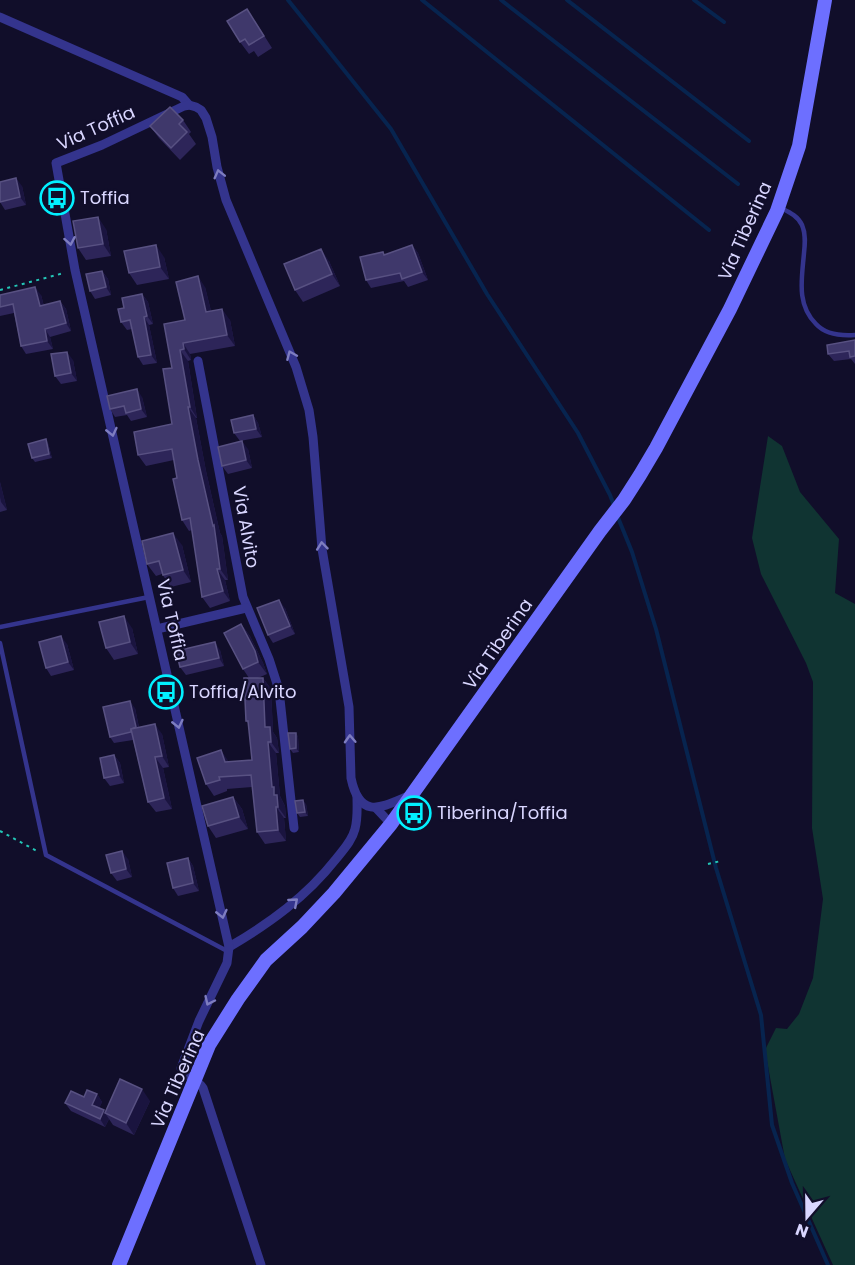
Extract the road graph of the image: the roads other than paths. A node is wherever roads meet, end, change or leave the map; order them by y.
1 (825, 0) edge
2 (0, 17) edge
3 (189, 105) junction
4 (779, 206) junction
5 (855, 335) edge
6 (198, 361) dead end
7 (149, 597) junction
8 (246, 608) junction
9 (0, 627) edge
10 (157, 630) junction
11 (0, 643) edge
12 (413, 794) junction
13 (357, 796) junction
14 (376, 808) junction
15 (391, 824) junction
16 (294, 828) dead end
17 (229, 949) junction
18 (195, 1079) junction
19 (119, 1265) edge
20 (261, 1265) edge

1 - 4 main road, Via Tiberina
2 - 3 street
3 -> 7 street, Via Toffia
13 -> 3 street
4 - 5 lane
4 - 12 main road, Via Tiberina
6 - 8 street, Via Alvito
7 - 9 lane
7 - 10 street, Via Toffia
8 - 10 street
8 - 16 street, Via Alvito
10 -> 17 street, Via Toffia
11 - 17 lane
12 - 14 street
12 - 15 main road, Via Tiberina
13 - 14 street
17 -> 13 street
14 - 15 street
15 - 18 main road, Via Tiberina
17 -> 18 street
18 - 19 main road, Via Tiberina
18 - 20 street

